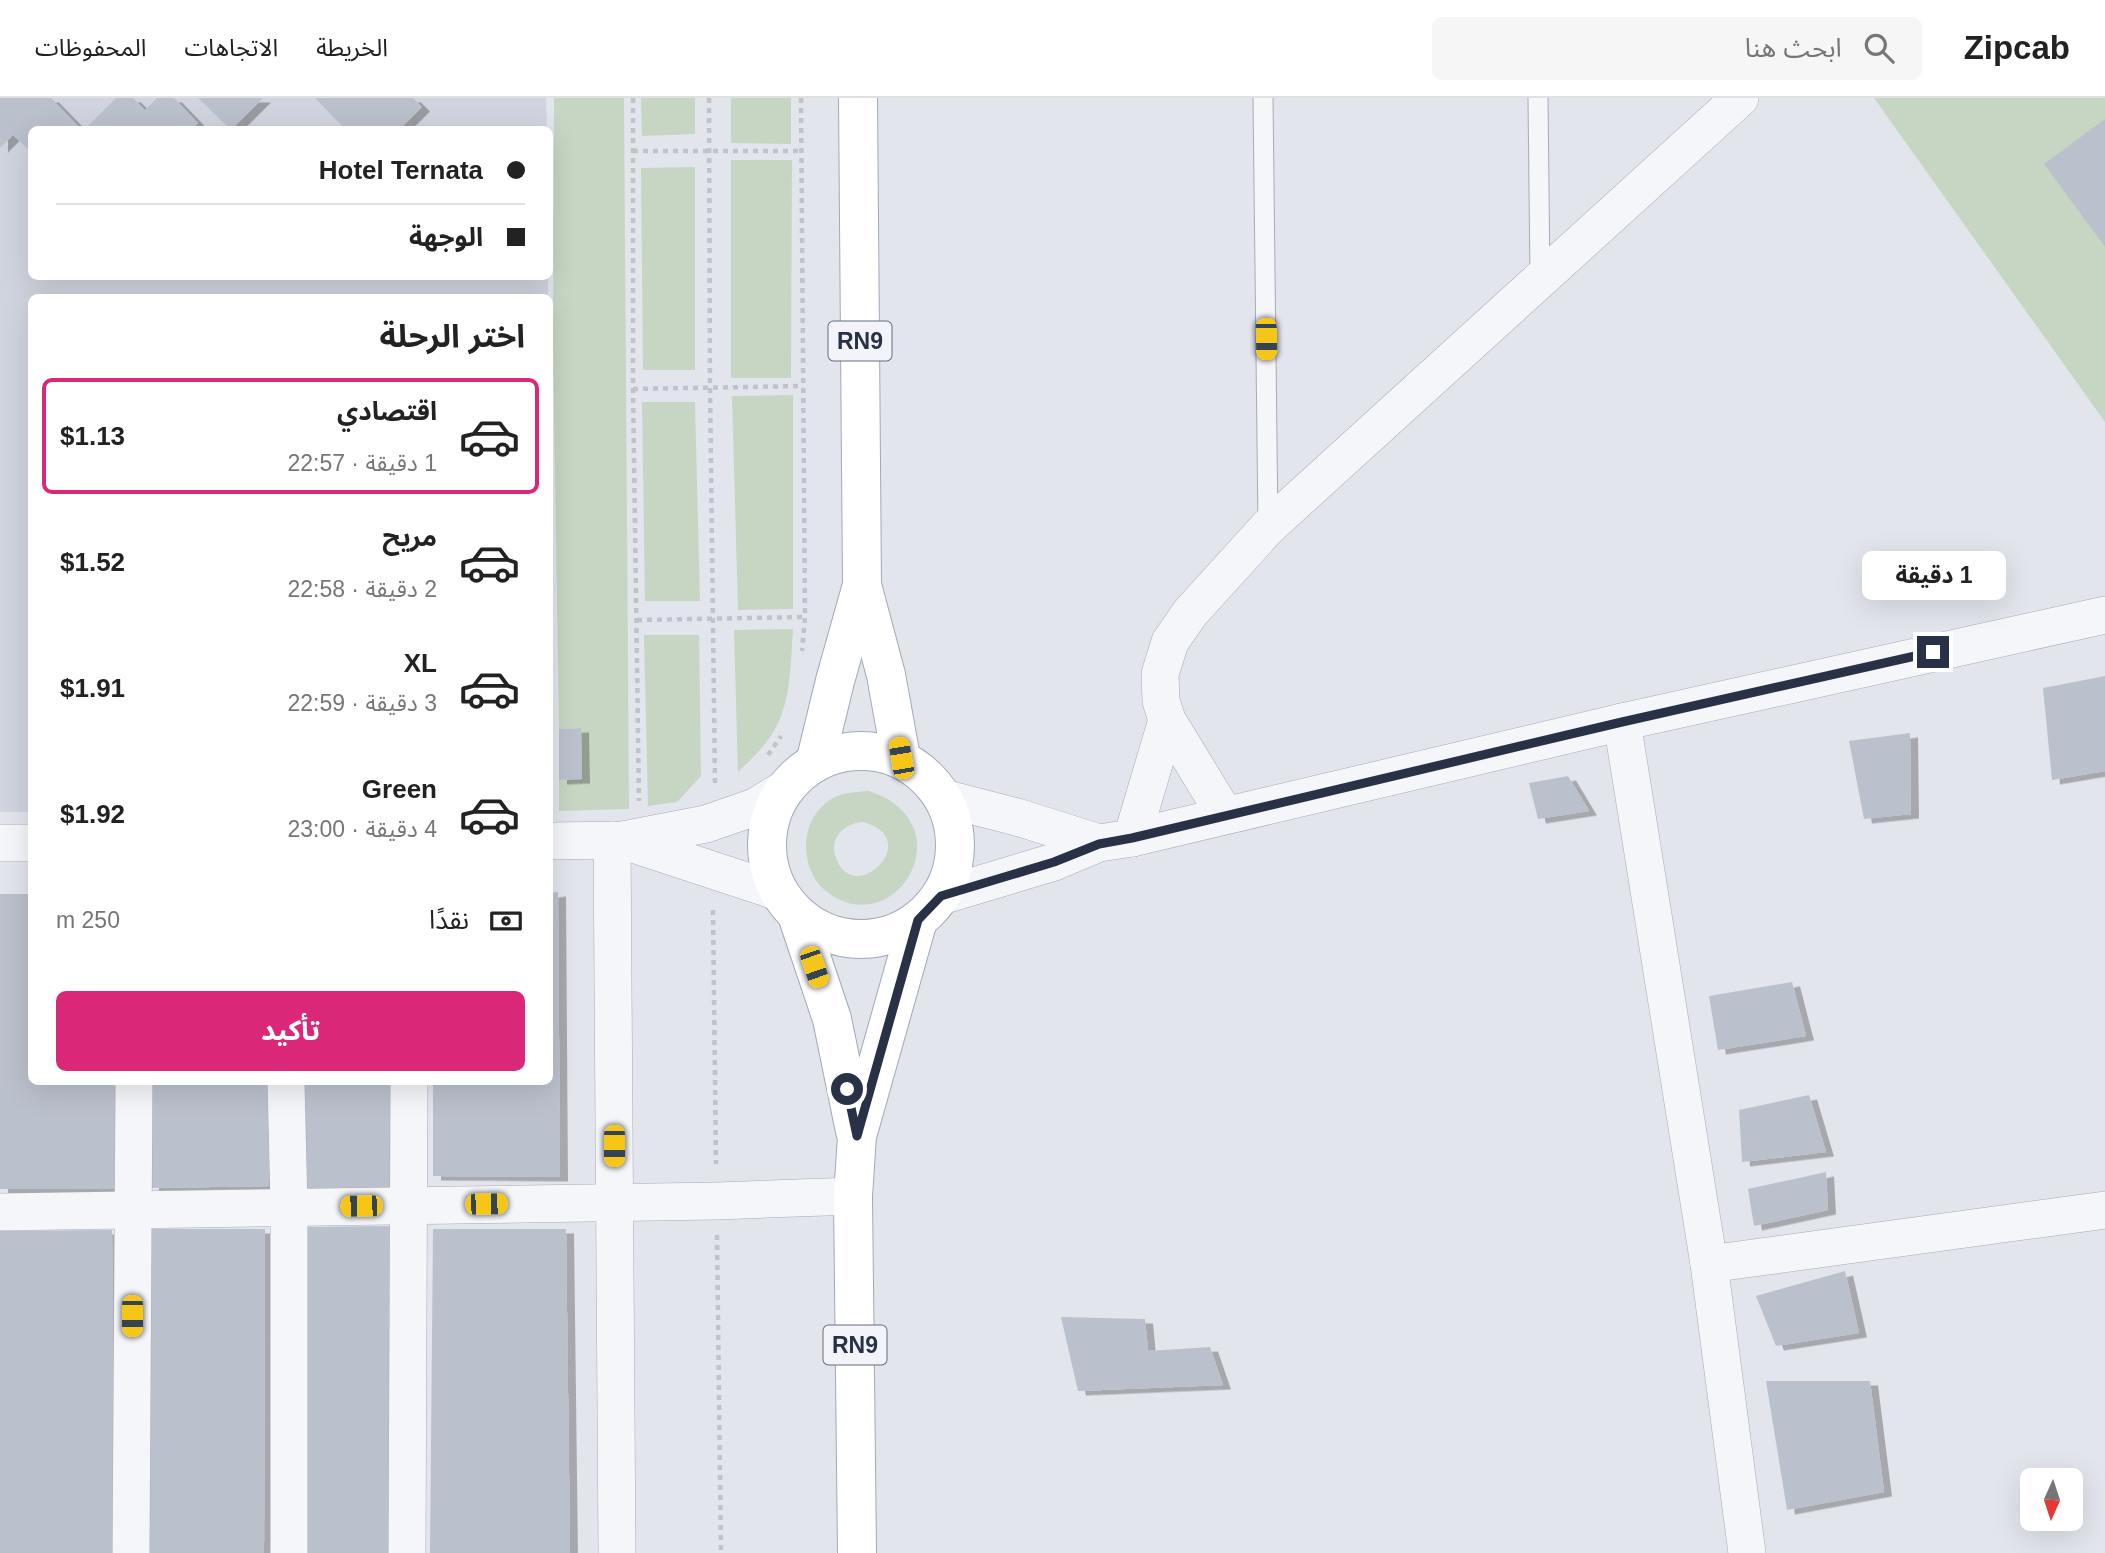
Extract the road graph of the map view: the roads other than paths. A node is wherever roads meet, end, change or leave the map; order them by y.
1 (858, 98) edge
2 (1263, 98) edge
3 (1538, 98) edge
4 (1740, 98) edge
5 (1540, 278) junction
6 (1268, 527) junction
7 (862, 585) junction
8 (2105, 615) edge
9 (1167, 720) junction
10 (1622, 722) junction
11 (901, 758) junction
12 (815, 763) junction
13 (774, 774) junction
14 (943, 798) junction
15 (1225, 815) junction
16 (617, 840) junction
17 (553, 841) edge
18 (1116, 841) junction
19 (0, 843) edge
20 (28, 843) edge
21 (788, 903) junction
22 (930, 908) junction
23 (134, 1085) edge
24 (286, 1085) edge
25 (409, 1085) edge
26 (857, 1136) junction
27 (853, 1196) junction
28 (615, 1202) junction
29 (409, 1205) junction
30 (289, 1207) junction
31 (133, 1210) junction
32 (2105, 1210) edge
33 (0, 1212) edge
34 (1709, 1264) junction
35 (131, 1553) edge
36 (289, 1553) edge
37 (407, 1553) edge
38 (617, 1553) edge
39 (857, 1553) edge
40 (1747, 1553) edge

1 - 7 main road, RN9
2 - 6 lane
3 - 5 lane
4 - 5 street
5 - 6 street
6 - 9 street
7 - 11 main road, RN9
7 - 12 main road, RN9
8 - 10 street
9 - 15 street
9 - 18 street
10 - 15 street
10 - 34 street
11 - 12 main road, RN9
11 - 14 main road, RN9
12 - 13 main road, RN9
13 - 16 street
13 - 21 main road, RN9
14 - 18 street
14 - 22 main road, RN9
15 - 18 street
16 - 17 street
16 - 21 street
16 - 28 street
18 - 22 street
19 - 20 street
21 - 22 main road
21 - 26 main road, RN9
22 - 26 main road, RN9
23 - 31 street
24 - 30 street
25 - 29 street
26 - 27 main road, RN9
27 - 28 street
27 - 39 main road, RN9
28 - 29 street
28 - 38 street
29 - 30 street
29 - 37 street
30 - 31 street
30 - 36 street
31 - 33 street
31 - 35 street
32 - 34 street
34 - 40 street

